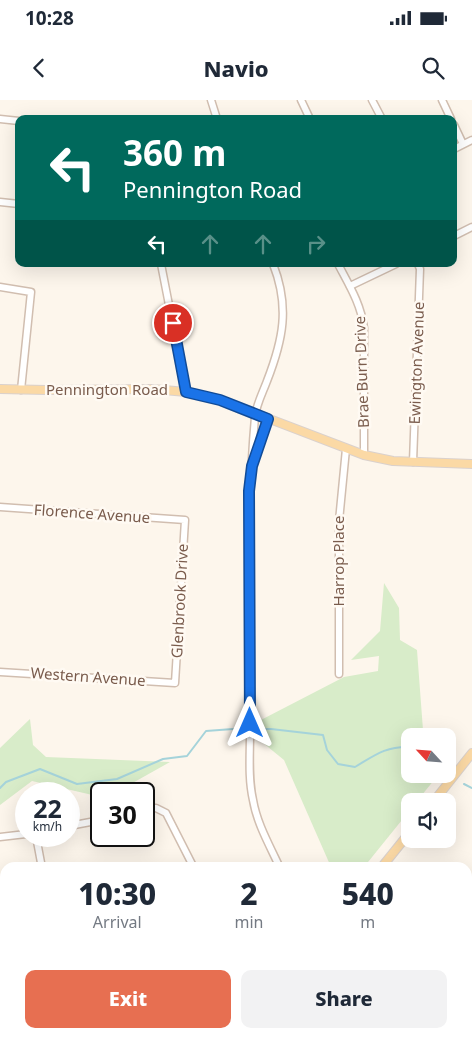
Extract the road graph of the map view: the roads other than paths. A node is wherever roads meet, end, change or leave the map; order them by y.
1 (211, 100) edge
2 (301, 100) edge
3 (372, 100) edge
4 (442, 100) edge
5 (216, 115) edge
6 (308, 115) edge
7 (380, 115) edge
8 (449, 115) edge
9 (0, 119) edge
10 (15, 121) edge
11 (457, 131) edge
12 (472, 140) edge
13 (463, 144) junction
14 (457, 147) edge
15 (0, 202) edge
16 (15, 204) edge
17 (472, 227) edge
18 (457, 234) edge
19 (162, 267) edge
20 (274, 267) edge
21 (340, 267) edge
22 (390, 267) edge
23 (419, 267) edge
24 (350, 286) junction
25 (0, 287) edge
26 (0, 389) edge
27 (21, 390) junction
28 (186, 392) junction
29 (255, 414) junction
30 (268, 419) junction
31 (346, 449) junction
32 (364, 455) junction
33 (413, 462) junction
34 (472, 464) edge
35 (252, 466) junction
36 (0, 507) edge
37 (185, 520) joint
38 (0, 672) edge
39 (339, 674) dead end
40 (175, 683) joint
41 (250, 723) dead end
42 (250, 734) dead end
43 (472, 754) edge
44 (440, 793) edge
45 (155, 808) edge
46 (15, 835) edge
47 (0, 837) edge
48 (401, 843) edge
49 (38, 847) edge
50 (41, 862) edge
51 (191, 862) edge
52 (277, 862) edge
53 (386, 862) edge

1 - 5 street
2 - 6 street
3 - 7 street
4 - 8 street
9 - 10 street
11 - 13 street
12 - 13 street
13 - 14 street
15 - 16 street
17 - 18 street
19 - 28 street
20 - 29 street
21 - 24 street, Brae Burn Drive
22 - 24 street
23 - 33 street, Ewington Avenue
24 - 32 street, Brae Burn Drive
25 - 27 street
26 - 27 main road, Pennington Road
27 - 28 main road, Pennington Road
28 - 29 main road, Pennington Road
29 - 30 main road, Pennington Road
29 - 35 street
30 - 31 main road, Pennington Road
30 - 35 street
31 - 32 main road, Pennington Road
31 - 39 street, Harrop Place
32 - 33 main road, Pennington Road
33 - 34 main road, Pennington Road
35 - 41 street
36 - 37 street, Florence Avenue
37 - 40 street, Glenbrook Drive
38 - 40 street, Western Avenue
42 - 52 street
43 - 44 main road
45 - 51 street
46 - 47 street
48 - 53 main road
49 - 50 street

